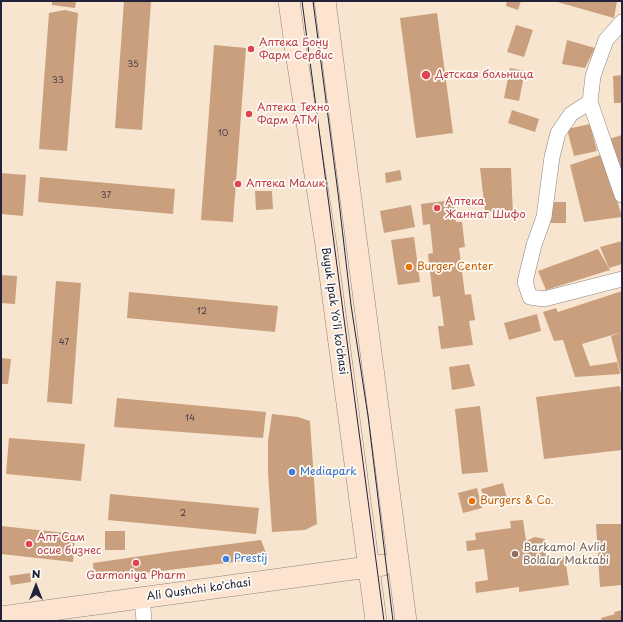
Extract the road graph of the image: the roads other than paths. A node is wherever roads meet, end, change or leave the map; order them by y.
1 (289, 1) edge
2 (326, 1) edge
3 (622, 22) edge
4 (590, 102) junction
5 (622, 196) edge
6 (622, 279) edge
7 (397, 563) junction
8 (369, 566) junction
9 (142, 598) junction
10 (1, 617) edge
11 (144, 621) edge
12 (376, 621) edge
13 (406, 621) edge

1 - 8 main road, Buyuk Ipak Yo'li ko'chasi
2 - 7 main road
3 - 4 street
4 - 5 street
4 - 6 street
7 - 8 main road, Ali Qushchi ko'chasi
7 - 13 main road
8 - 9 main road, Ali Qushchi ko'chasi
8 - 12 main road, Buyuk Ipak Yo'li ko'chasi
9 - 10 main road, Ali Qushchi ko'chasi
9 - 11 street

